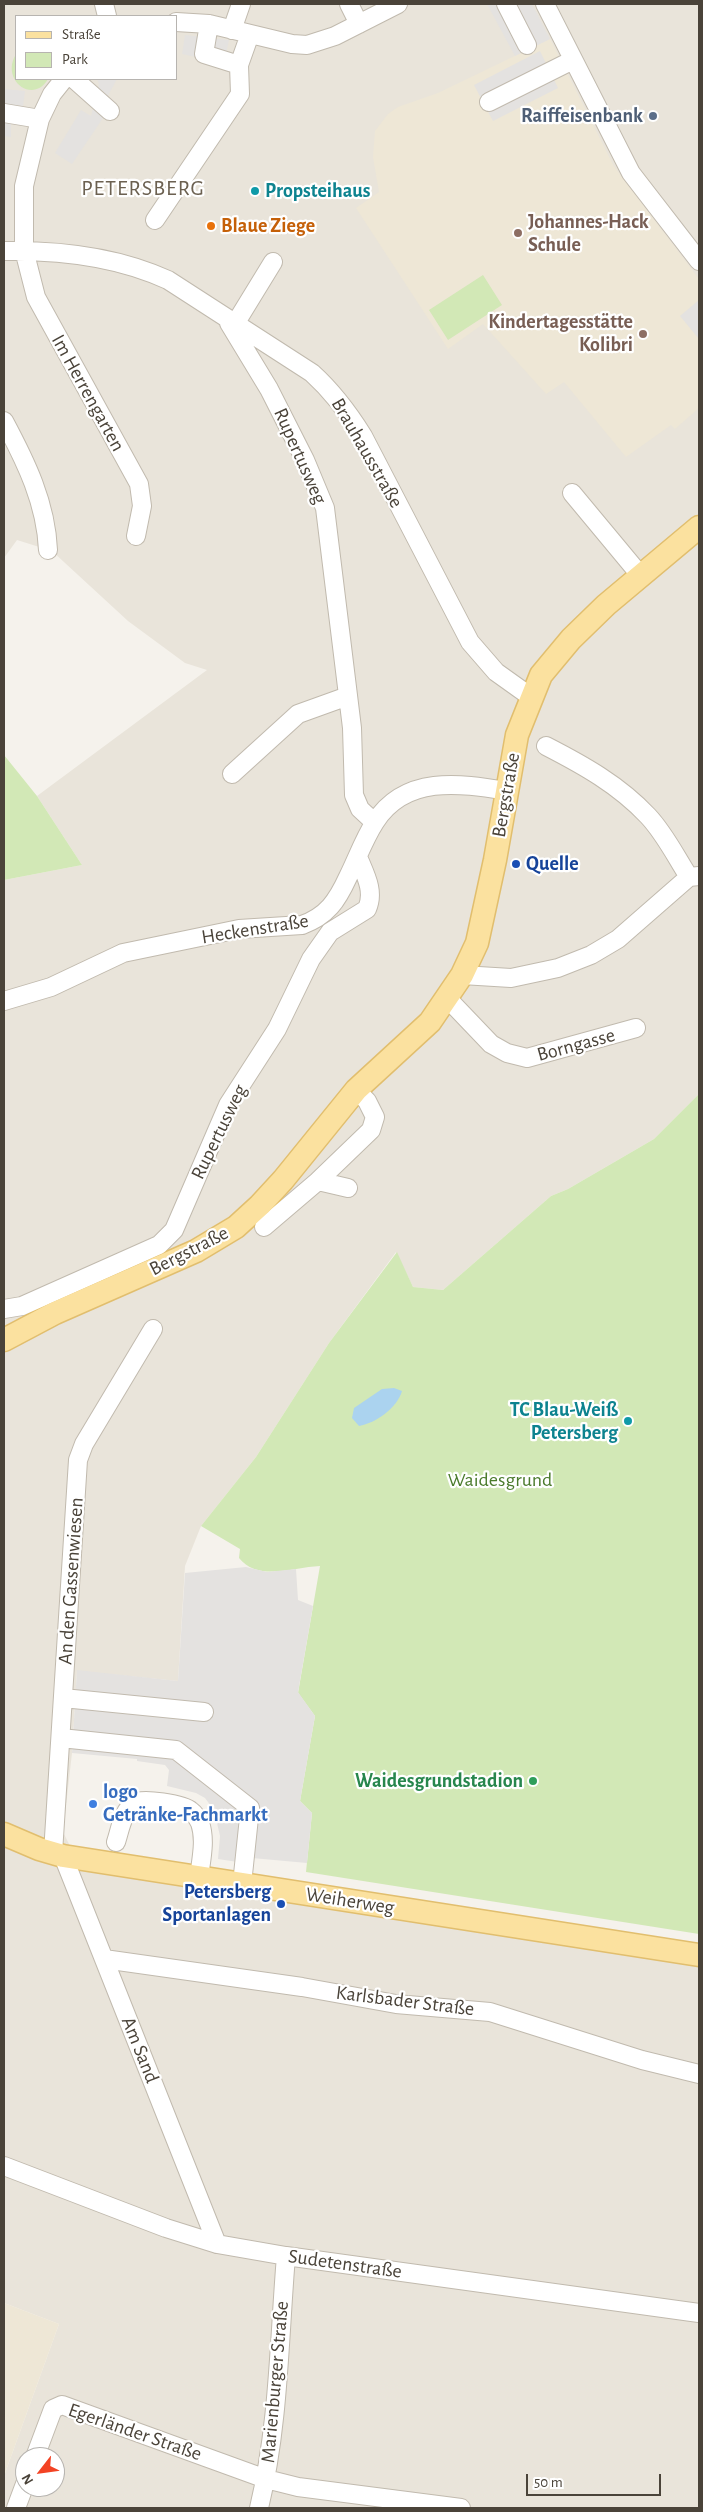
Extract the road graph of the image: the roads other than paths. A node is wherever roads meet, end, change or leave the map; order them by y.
1 (241, 4) edge
2 (349, 4) edge
3 (398, 4) edge
4 (506, 4) edge
5 (545, 4) edge
6 (178, 22) edge
7 (209, 24) junction
8 (359, 24) junction
9 (232, 30) junction
10 (250, 34) junction
11 (527, 45) dead end
12 (573, 60) junction
13 (239, 66) junction
14 (63, 80) edge
15 (75, 80) edge
16 (489, 102) dead end
17 (110, 112) dead end
18 (4, 113) edge
19 (40, 119) junction
20 (154, 220) dead end
21 (24, 250) junction
22 (4, 251) edge
23 (699, 261) edge
24 (273, 262) dead end
25 (231, 321) junction
26 (4, 421) edge
27 (572, 493) dead end
28 (699, 527) edge
29 (136, 536) dead end
30 (48, 550) dead end
31 (641, 576) junction
32 (348, 696) junction
33 (531, 696) junction
34 (546, 746) dead end
35 (232, 774) dead end
36 (507, 791) junction
37 (374, 822) junction
38 (358, 857) junction
39 (694, 877) edge
40 (462, 975) junction
41 (448, 999) junction
42 (4, 1001) edge
43 (636, 1028) dead end
44 (356, 1090) junction
45 (318, 1181) junction
46 (348, 1188) dead end
47 (264, 1227) dead end
48 (4, 1309) edge
49 (153, 1329) dead end
50 (4, 1340) edge
51 (63, 1698) junction
52 (204, 1712) dead end
53 (61, 1738) junction
54 (4, 1834) edge
55 (116, 1842) dead end
56 (58, 1854) junction
57 (199, 1877) junction
58 (242, 1884) junction
59 (699, 1955) edge
60 (104, 1959) junction
61 (699, 2074) edge
62 (4, 2166) edge
63 (217, 2244) junction
64 (286, 2256) junction
65 (699, 2313) edge
66 (39, 2447) edge
67 (266, 2478) junction
68 (259, 2508) edge
69 (461, 2508) edge

1 - 9 street
2 - 8 street
3 - 8 street
4 - 11 street
5 - 12 street
6 - 7 street
7 - 9 street
7 - 13 street
8 - 10 street
9 - 10 street
10 - 13 street
12 - 16 street
12 - 23 street
13 - 20 street
14 - 19 street, Im Herrengarten
15 - 17 street
18 - 19 street
19 - 21 street, Im Herrengarten
21 - 22 street, Brauhausstraße
21 - 25 street, Brauhausstraße
21 - 29 street, Im Herrengarten
24 - 25 street
25 - 32 street, Rupertusweg
25 - 33 street, Brauhausstraße
26 - 30 street
27 - 31 street
28 - 31 main road, Bergstraße
31 - 33 main road, Bergstraße
32 - 35 street
32 - 37 street, Rupertusweg
33 - 36 main road, Bergstraße
34 - 39 street
36 - 37 street, Heckenstraße
36 - 40 main road, Bergstraße
37 - 38 street, Heckenstraße
38 - 42 street, Heckenstraße
38 - 48 street, Rupertusweg
39 - 40 street
40 - 41 main road, Bergstraße
41 - 43 street, Borngasse
41 - 44 main road, Bergstraße
44 - 45 street
44 - 50 main road, Bergstraße
45 - 46 street
45 - 47 street
49 - 51 street, An den Gassenwiesen
51 - 52 street
51 - 53 street, An den Gassenwiesen
53 - 56 street, An den Gassenwiesen
53 - 58 street
54 - 56 main road, Weiherweg
55 - 57 street
56 - 57 main road, Weiherweg
56 - 60 street, Am Sand
57 - 58 main road, Weiherweg
58 - 59 main road, Weiherweg
60 - 61 street, Karlsbader Straße
60 - 63 street, Am Sand
62 - 63 street, Sudetenstraße
63 - 64 street, Sudetenstraße
64 - 65 street, Sudetenstraße
64 - 67 street, Marienburger Straße
66 - 67 street, Egerländer Straße
67 - 68 street, Marienburger Straße
67 - 69 street, Egerländer Straße

